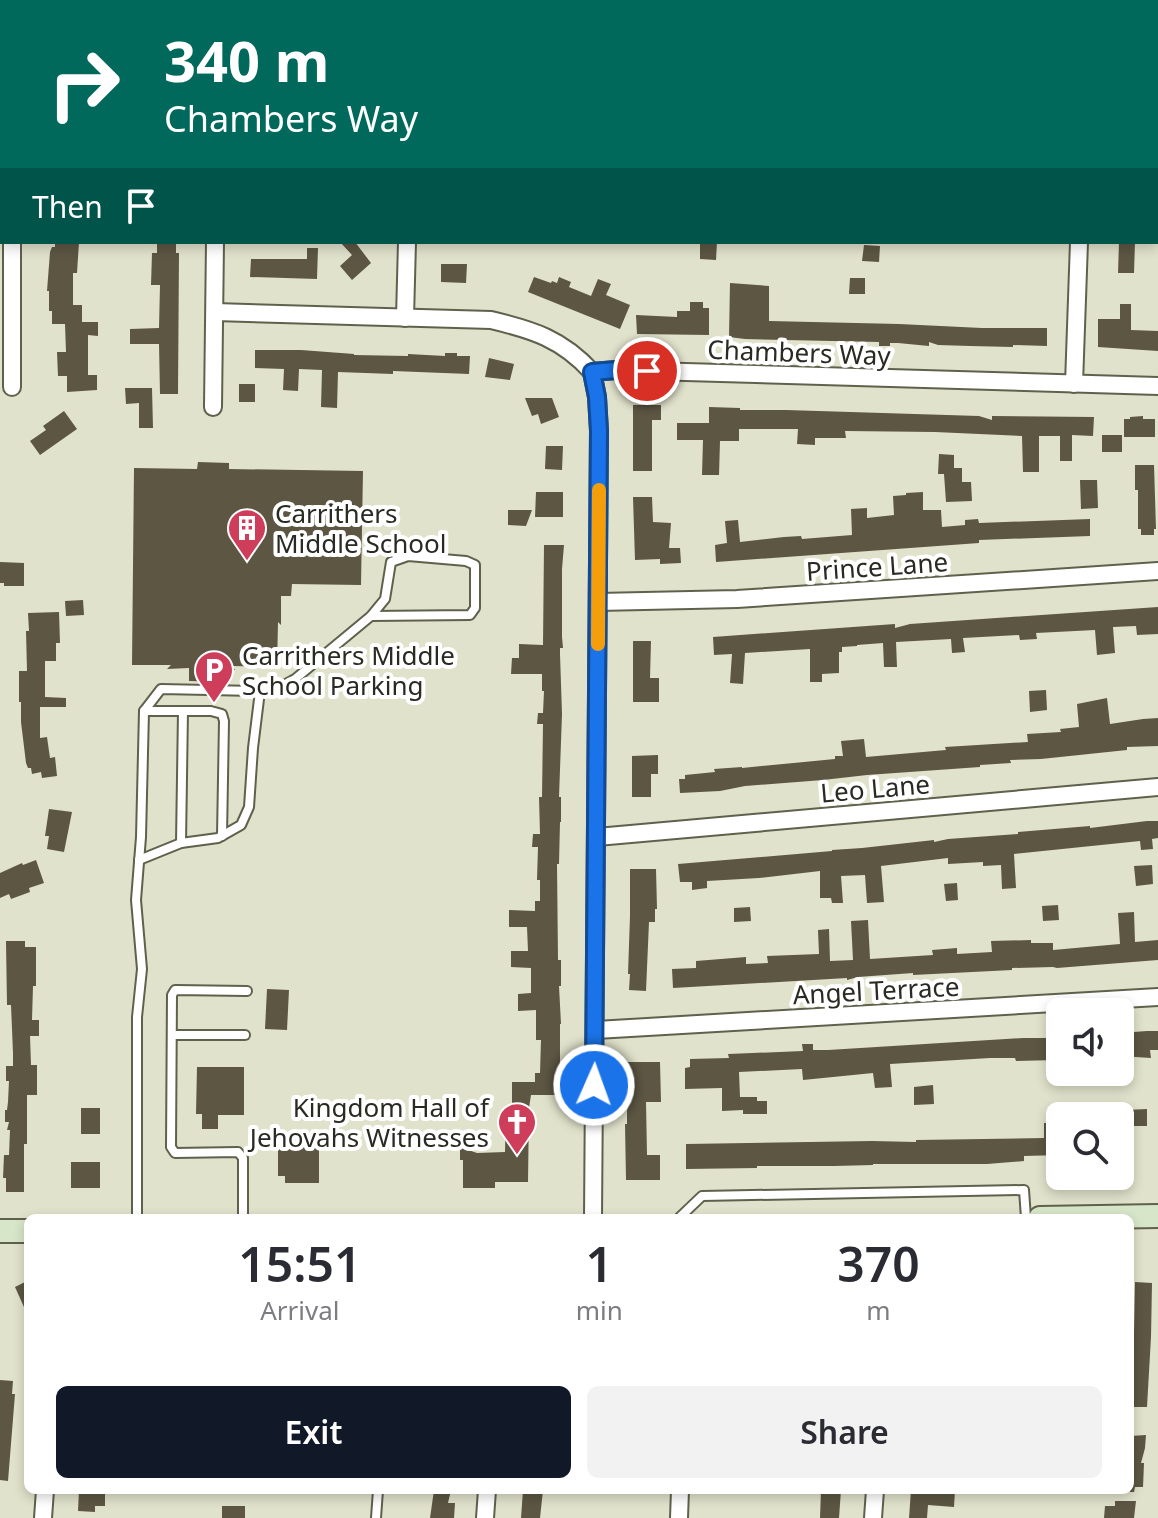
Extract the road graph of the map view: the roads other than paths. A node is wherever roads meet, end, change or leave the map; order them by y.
1 (12, 244) edge
2 (215, 244) edge
3 (407, 244) edge
4 (1079, 244) edge
5 (215, 312) junction
6 (405, 318) junction
7 (592, 372) junction
8 (1074, 384) junction
9 (1158, 386) edge
10 (12, 387) dead end
11 (213, 407) dead end
12 (1158, 571) edge
13 (598, 602) junction
14 (371, 616) junction
15 (260, 691) junction
16 (144, 711) junction
17 (183, 711) junction
18 (1158, 787) edge
19 (222, 836) junction
20 (597, 837) junction
21 (181, 843) junction
22 (139, 860) junction
23 (247, 991) dead end
24 (1158, 997) edge
25 (596, 1030) junction
26 (172, 1035) junction
27 (245, 1035) dead end
28 (137, 1214) edge
29 (243, 1214) edge
30 (593, 1214) edge
31 (683, 1214) edge
32 (1026, 1214) edge
33 (1134, 1216) edge
34 (1158, 1216) edge
35 (0, 1231) edge
36 (24, 1231) edge
37 (45, 1494) edge
38 (378, 1494) edge
39 (487, 1494) edge
40 (680, 1494) edge
41 (875, 1494) edge
42 (43, 1518) edge
43 (376, 1518) edge
44 (485, 1518) edge
45 (679, 1518) edge
46 (873, 1518) edge

1 - 10 street
2 - 5 street
3 - 6 street
4 - 8 street
5 - 6 street
5 - 11 street
6 - 7 street
7 - 8 street, Chambers Way
7 - 13 street
8 - 9 street, Chambers Way
12 - 13 street, Prince Lane
13 - 20 street
14 - 14 lane
14 - 15 lane
15 - 16 lane
15 - 19 lane
16 - 17 lane
16 - 22 lane
17 - 19 lane
17 - 21 lane
18 - 20 street, Leo Lane
19 - 21 lane
20 - 25 street
21 - 22 lane
22 - 28 lane
23 - 26 lane
24 - 25 street, Angel Terrace
25 - 30 street
26 - 27 lane
26 - 29 lane
31 - 32 lane
33 - 34 main road
35 - 36 main road
37 - 42 street
38 - 43 lane
39 - 44 street
40 - 45 street
41 - 46 street

